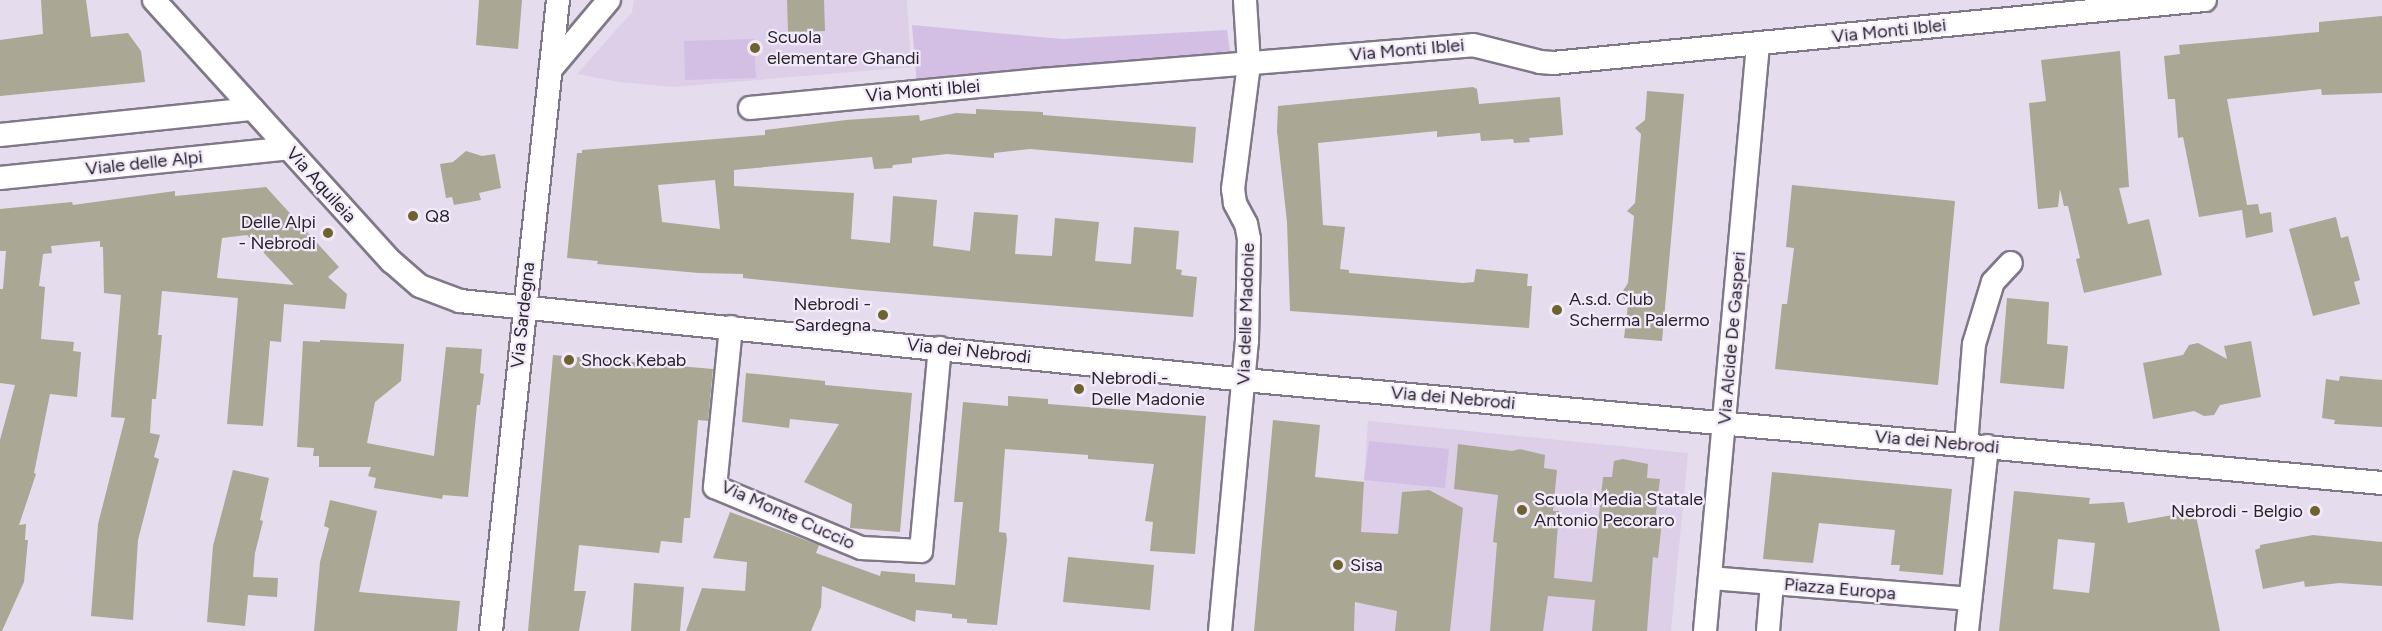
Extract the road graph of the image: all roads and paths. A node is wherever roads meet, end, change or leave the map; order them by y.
1 (154, 0) edge
2 (558, 0) edge
3 (609, 0) edge
4 (1245, 0) edge
5 (2205, 0) edge
6 (1758, 44) junction
7 (1249, 64) junction
8 (551, 69) junction
9 (750, 108) dead end
10 (253, 109) junction
11 (0, 135) edge
12 (288, 148) junction
13 (0, 178) edge
14 (2010, 263) dead end
15 (524, 308) junction
16 (730, 327) junction
17 (940, 348) junction
18 (1245, 380) junction
19 (1724, 423) junction
20 (1976, 446) junction
21 (2382, 483) edge
22 (1710, 578) junction
23 (1772, 583) junction
24 (1970, 599) junction
25 (491, 631) edge
26 (1220, 631) edge
27 (1705, 631) edge
28 (1768, 631) edge
29 (1967, 631) edge

1 - 10 street, Via Aquileia
2 - 8 street, Via Sardegna
3 - 8 street
4 - 7 street, Via delle Madonie
5 - 6 street, Via Monti Iblei
6 - 7 street, Via Monti Iblei
6 - 19 street, Via Alcide De Gasperi
7 - 9 street, Via Monti Iblei
7 - 18 street, Via delle Madonie
8 - 15 street, Via Sardegna
10 - 11 street
10 - 12 street, Via Aquileia
12 - 13 street, Viale delle Alpi
12 - 15 street, Via Aquileia
14 - 20 street
15 - 16 street, Via dei Nebrodi
15 - 25 street, Via Sardegna
16 - 17 street, Via dei Nebrodi
16 - 17 street, Via Monte Cuccio
17 - 18 street, Via dei Nebrodi
18 - 19 street, Via dei Nebrodi
18 - 26 street, Via delle Madonie
19 - 20 street, Via dei Nebrodi
19 - 22 street, Via Alcide De Gasperi
20 - 21 street, Via dei Nebrodi
20 - 24 street
22 - 23 street, Piazza Europa
22 - 27 street, Via Alcide De Gasperi
23 - 24 street, Piazza Europa
23 - 28 street
24 - 29 street

